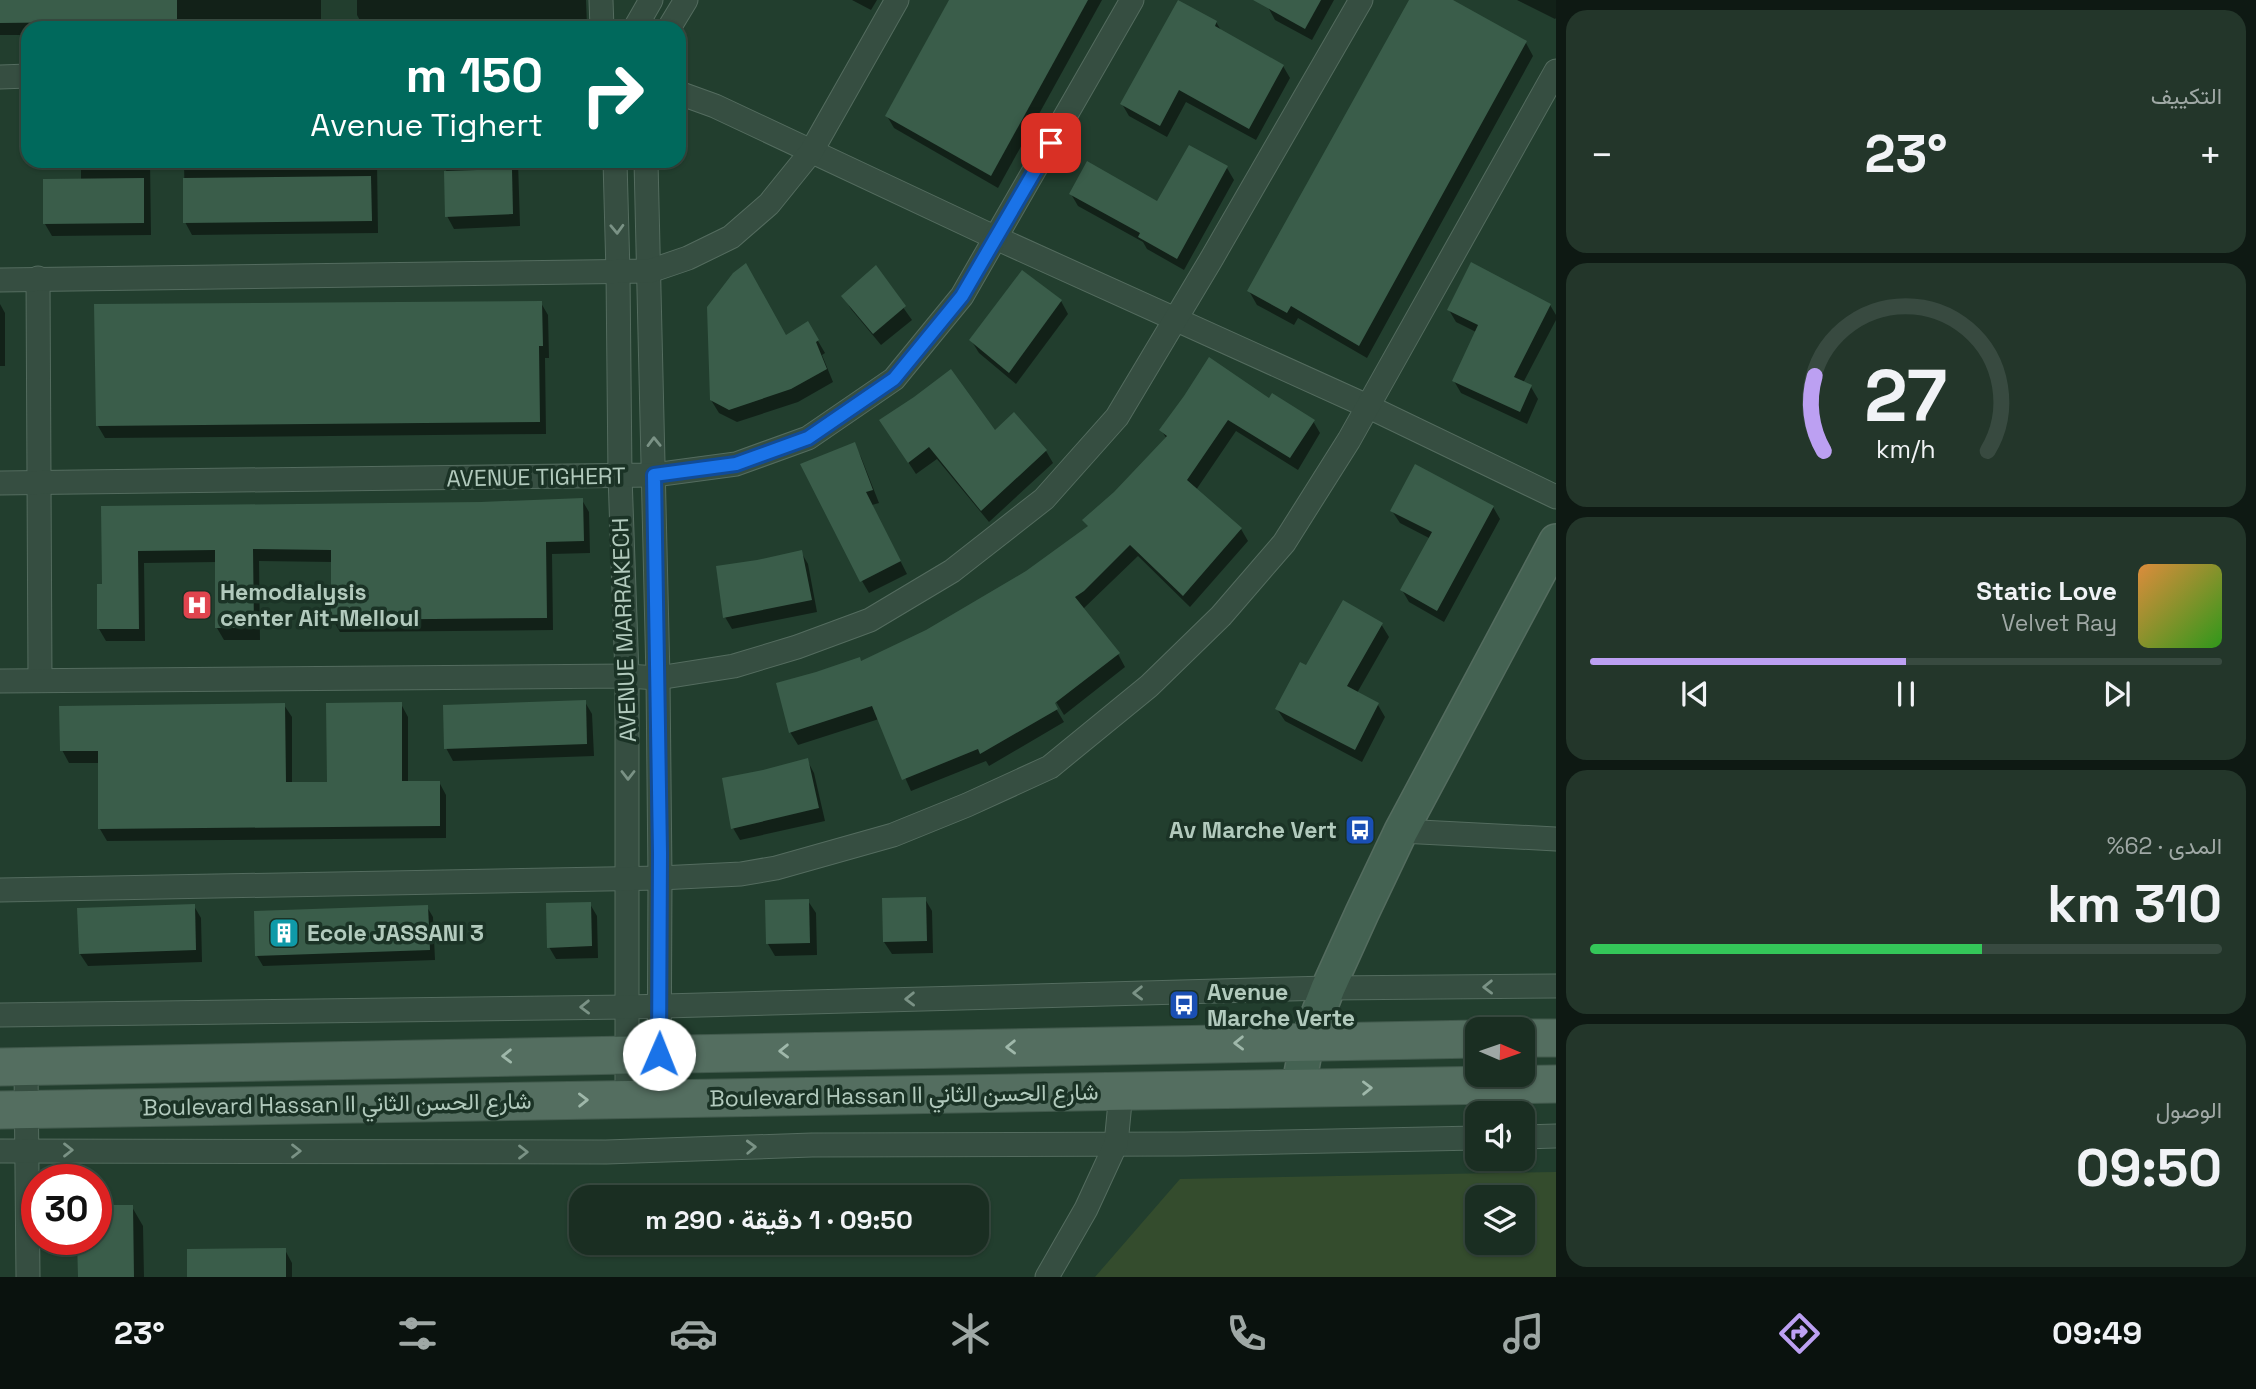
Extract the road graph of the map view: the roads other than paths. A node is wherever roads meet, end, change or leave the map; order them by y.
1 (601, 0) edge
2 (651, 0) edge
3 (687, 0) edge
4 (897, 0) edge
5 (1132, 0) edge
6 (1361, 0) edge
7 (602, 21) edge
8 (639, 21) edge
9 (674, 21) edge
10 (1556, 71) edge
11 (21, 76) edge
12 (0, 77) edge
13 (686, 96) edge
14 (811, 152) junction
15 (615, 168) edge
16 (646, 168) edge
17 (996, 238) junction
18 (650, 271) junction
19 (618, 273) junction
20 (38, 278) junction
21 (0, 279) edge
22 (1175, 319) junction
23 (1367, 406) junction
24 (654, 475) junction
25 (620, 477) junction
26 (41, 482) junction
27 (0, 483) edge
28 (1556, 497) edge
29 (1556, 541) edge
30 (627, 676) junction
31 (658, 678) junction
32 (40, 679) junction
33 (0, 681) edge
34 (1401, 831) junction
35 (1556, 839) edge
36 (628, 878) junction
37 (660, 878) junction
38 (0, 890) edge
39 (1556, 986) edge
40 (1328, 988) junction
41 (659, 1005) junction
42 (628, 1007) junction
43 (0, 1015) edge
44 (1535, 1038) edge
45 (1556, 1038) edge
46 (1465, 1039) edge
47 (1307, 1042) junction
48 (643, 1054) junction
49 (13, 1067) edge
50 (1556, 1084) edge
51 (1298, 1089) junction
52 (1121, 1092) junction
53 (643, 1099) junction
54 (13, 1110) edge
55 (1556, 1136) edge
56 (1535, 1137) edge
57 (1465, 1138) edge
58 (1116, 1144) junction
59 (27, 1150) junction
60 (0, 1151) edge
61 (28, 1277) edge
62 (1046, 1277) edge

1 - 7 street
2 - 8 street
3 - 9 street
4 - 14 street
5 - 17 street, AVENUE TIGHERT
6 - 22 street
10 - 23 street
11 - 12 street
13 - 14 street
14 - 17 street
14 - 18 street
15 -> 19 street, AVENUE MARRAKECH
16 - 18 street, AVENUE MARRAKECH
17 - 22 street
17 - 24 street, AVENUE TIGHERT
18 - 19 street
24 -> 18 street, AVENUE MARRAKECH
19 - 20 street
19 - 25 street, AVENUE MARRAKECH
20 - 21 street
20 - 26 street
22 - 23 street
22 - 31 street
23 - 28 street
23 - 37 street
24 - 25 street, AVENUE TIGHERT
24 - 31 street, AVENUE MARRAKECH
25 - 26 street, AVENUE TIGHERT
25 - 30 street, AVENUE MARRAKECH
26 - 27 street, AVENUE TIGHERT
26 - 32 street
29 - 34 street
30 - 31 street
30 - 32 street
30 -> 36 street, AVENUE MARRAKECH
31 - 37 street, AVENUE MARRAKECH
32 - 33 street
34 - 35 street
34 - 40 street
36 - 37 street
36 - 38 street
36 - 42 street, AVENUE MARRAKECH
37 - 41 street, AVENUE MARRAKECH
39 -> 40 street
40 -> 41 street
40 - 47 street
41 - 42 street
41 - 48 street, AVENUE MARRAKECH
42 -> 43 street
42 - 48 street, AVENUE MARRAKECH
44 - 45 main road
46 - 47 main road, Boulevard Hassan II شارع الحسن الثاني
47 -> 48 main road, Boulevard Hassan II شارع الحسن الثاني
47 - 51 street
48 -> 49 main road, Boulevard Hassan II شارع الحسن الثاني
48 - 53 street, AVENUE MARRAKECH
48 - 53 street, AVENUE MARRAKECH
49 - 54 street
51 -> 50 main road, Boulevard Hassan II شارع الحسن الثاني
51 - 52 main road, Boulevard Hassan II شارع الحسن الثاني
52 - 53 main road, Boulevard Hassan II شارع الحسن الثاني
52 - 58 street
54 -> 53 main road, Boulevard Hassan II شارع الحسن الثاني
54 - 59 street
55 - 56 street
57 - 58 street
59 -> 58 street
58 - 62 street
59 - 60 street
59 - 61 street

